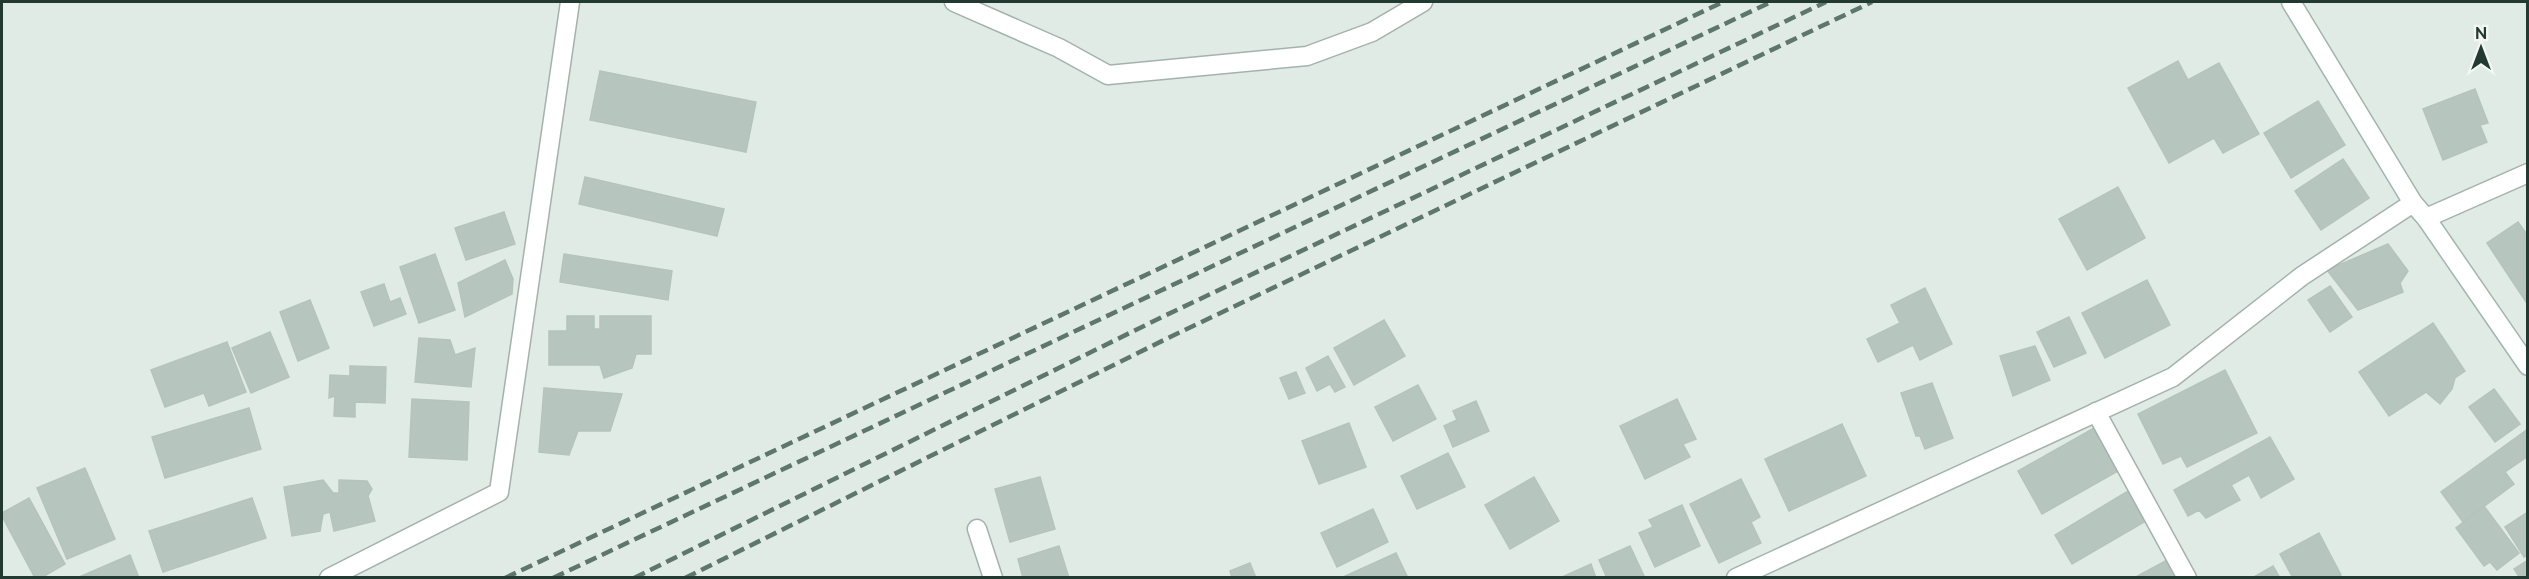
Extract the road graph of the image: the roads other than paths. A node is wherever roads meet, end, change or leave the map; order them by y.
1 (570, 2) edge
2 (954, 2) edge
3 (1423, 2) edge
4 (2291, 2) edge
5 (2528, 172) edge
6 (2413, 203) junction
7 (2426, 218) junction
8 (2528, 366) edge
9 (2096, 412) junction
10 (977, 529) dead end
11 (329, 578) edge
12 (993, 578) edge
13 (1736, 578) edge
14 (2187, 578) edge

1 - 11 street
2 - 3 street
4 - 6 street
5 - 7 street
6 - 7 street
6 - 9 street
7 - 8 street
9 - 13 street
9 - 14 street
10 - 12 street

